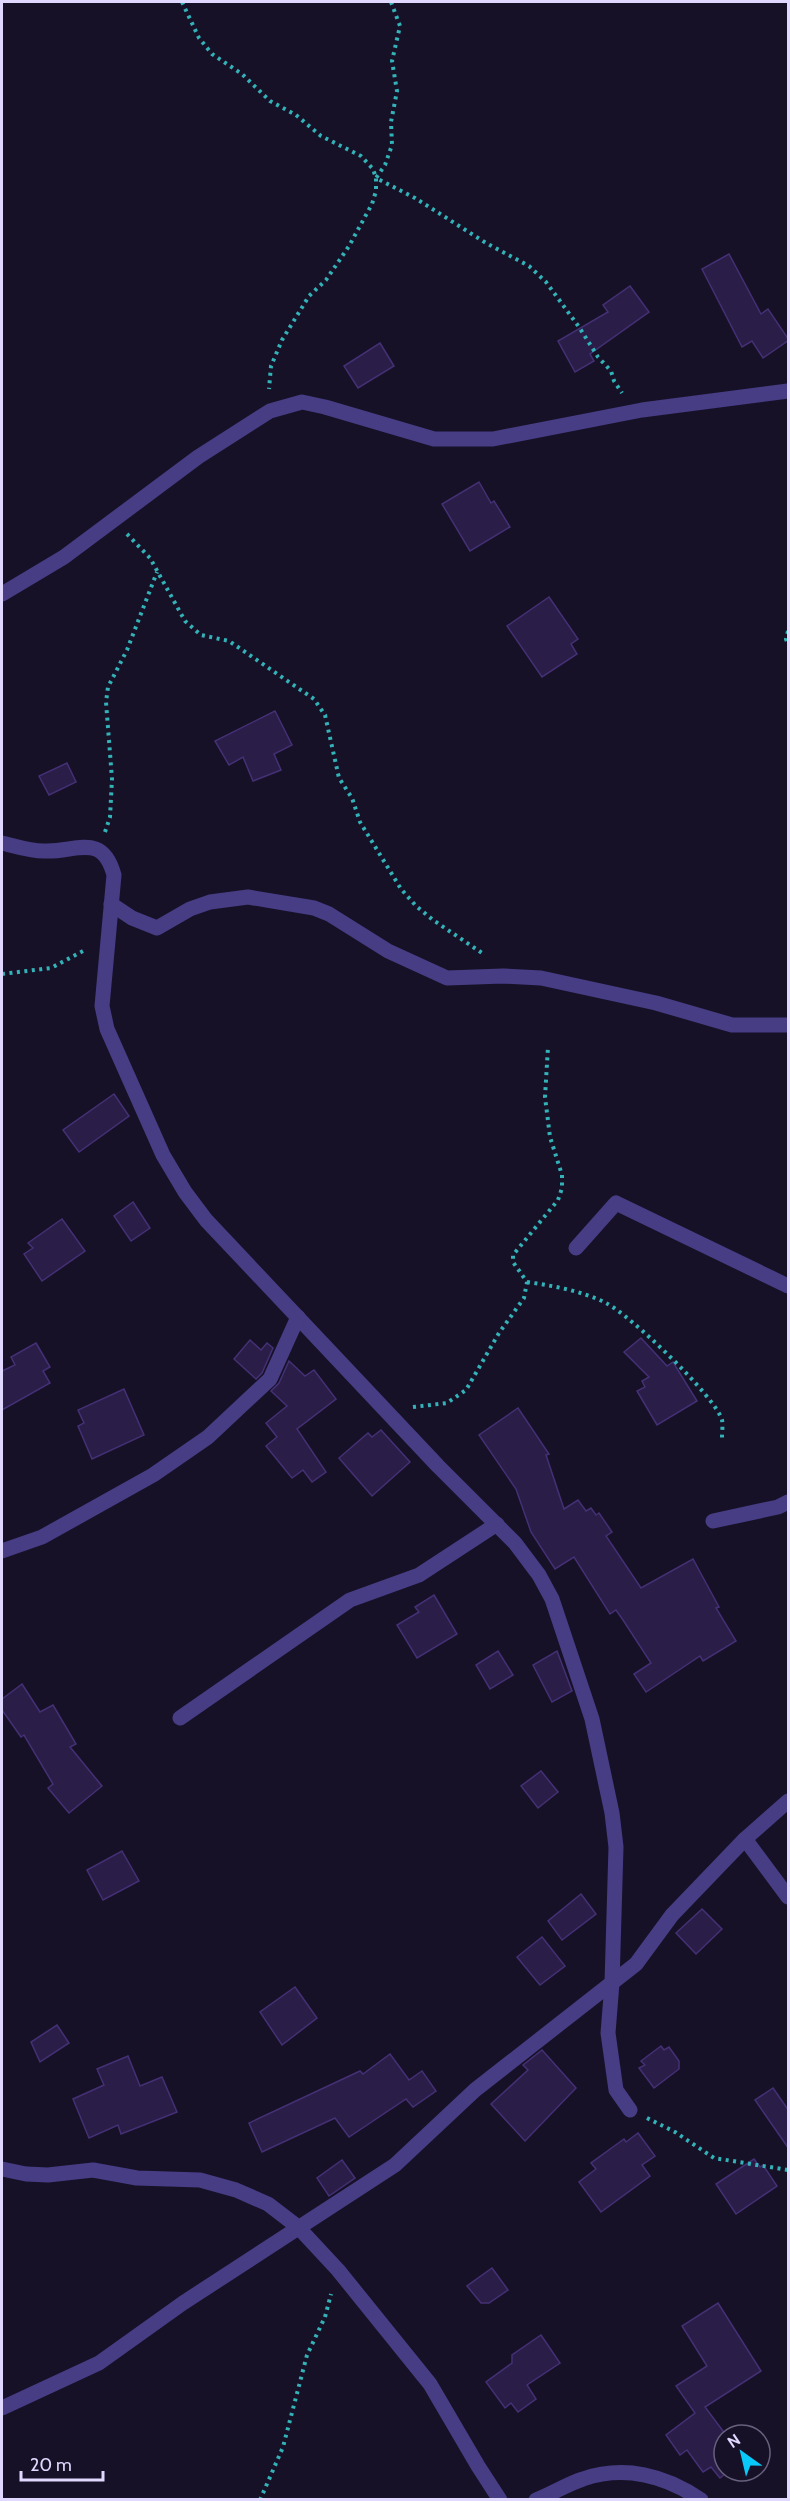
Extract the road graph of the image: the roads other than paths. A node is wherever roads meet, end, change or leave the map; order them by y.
1 (789, 391) edge
2 (2, 594) edge
3 (2, 843) edge
4 (111, 904) junction
5 (789, 1025) edge
6 (576, 1248) dead end
7 (789, 1286) edge
8 (298, 1317) junction
9 (789, 1502) edge
10 (713, 1521) dead end
11 (497, 1524) junction
12 (2, 1551) edge
13 (180, 1718) dead end
14 (789, 1800) edge
15 (745, 1839) junction
16 (789, 1897) edge
17 (612, 1983) junction
18 (630, 2110) road end
19 (2, 2169) edge
20 (298, 2227) junction
21 (2, 2408) edge
22 (500, 2499) edge
23 (537, 2499) edge
24 (701, 2499) edge

1 - 2 street
3 - 4 street
4 - 5 street
4 - 8 street
6 - 7 street
8 - 11 street
8 - 12 street
9 - 10 street
11 - 13 street
11 - 17 street
14 - 15 street
15 - 16 street
15 - 17 street
17 - 18 street
17 - 20 street
19 - 20 street
20 - 21 street
20 - 22 street
23 - 24 street

